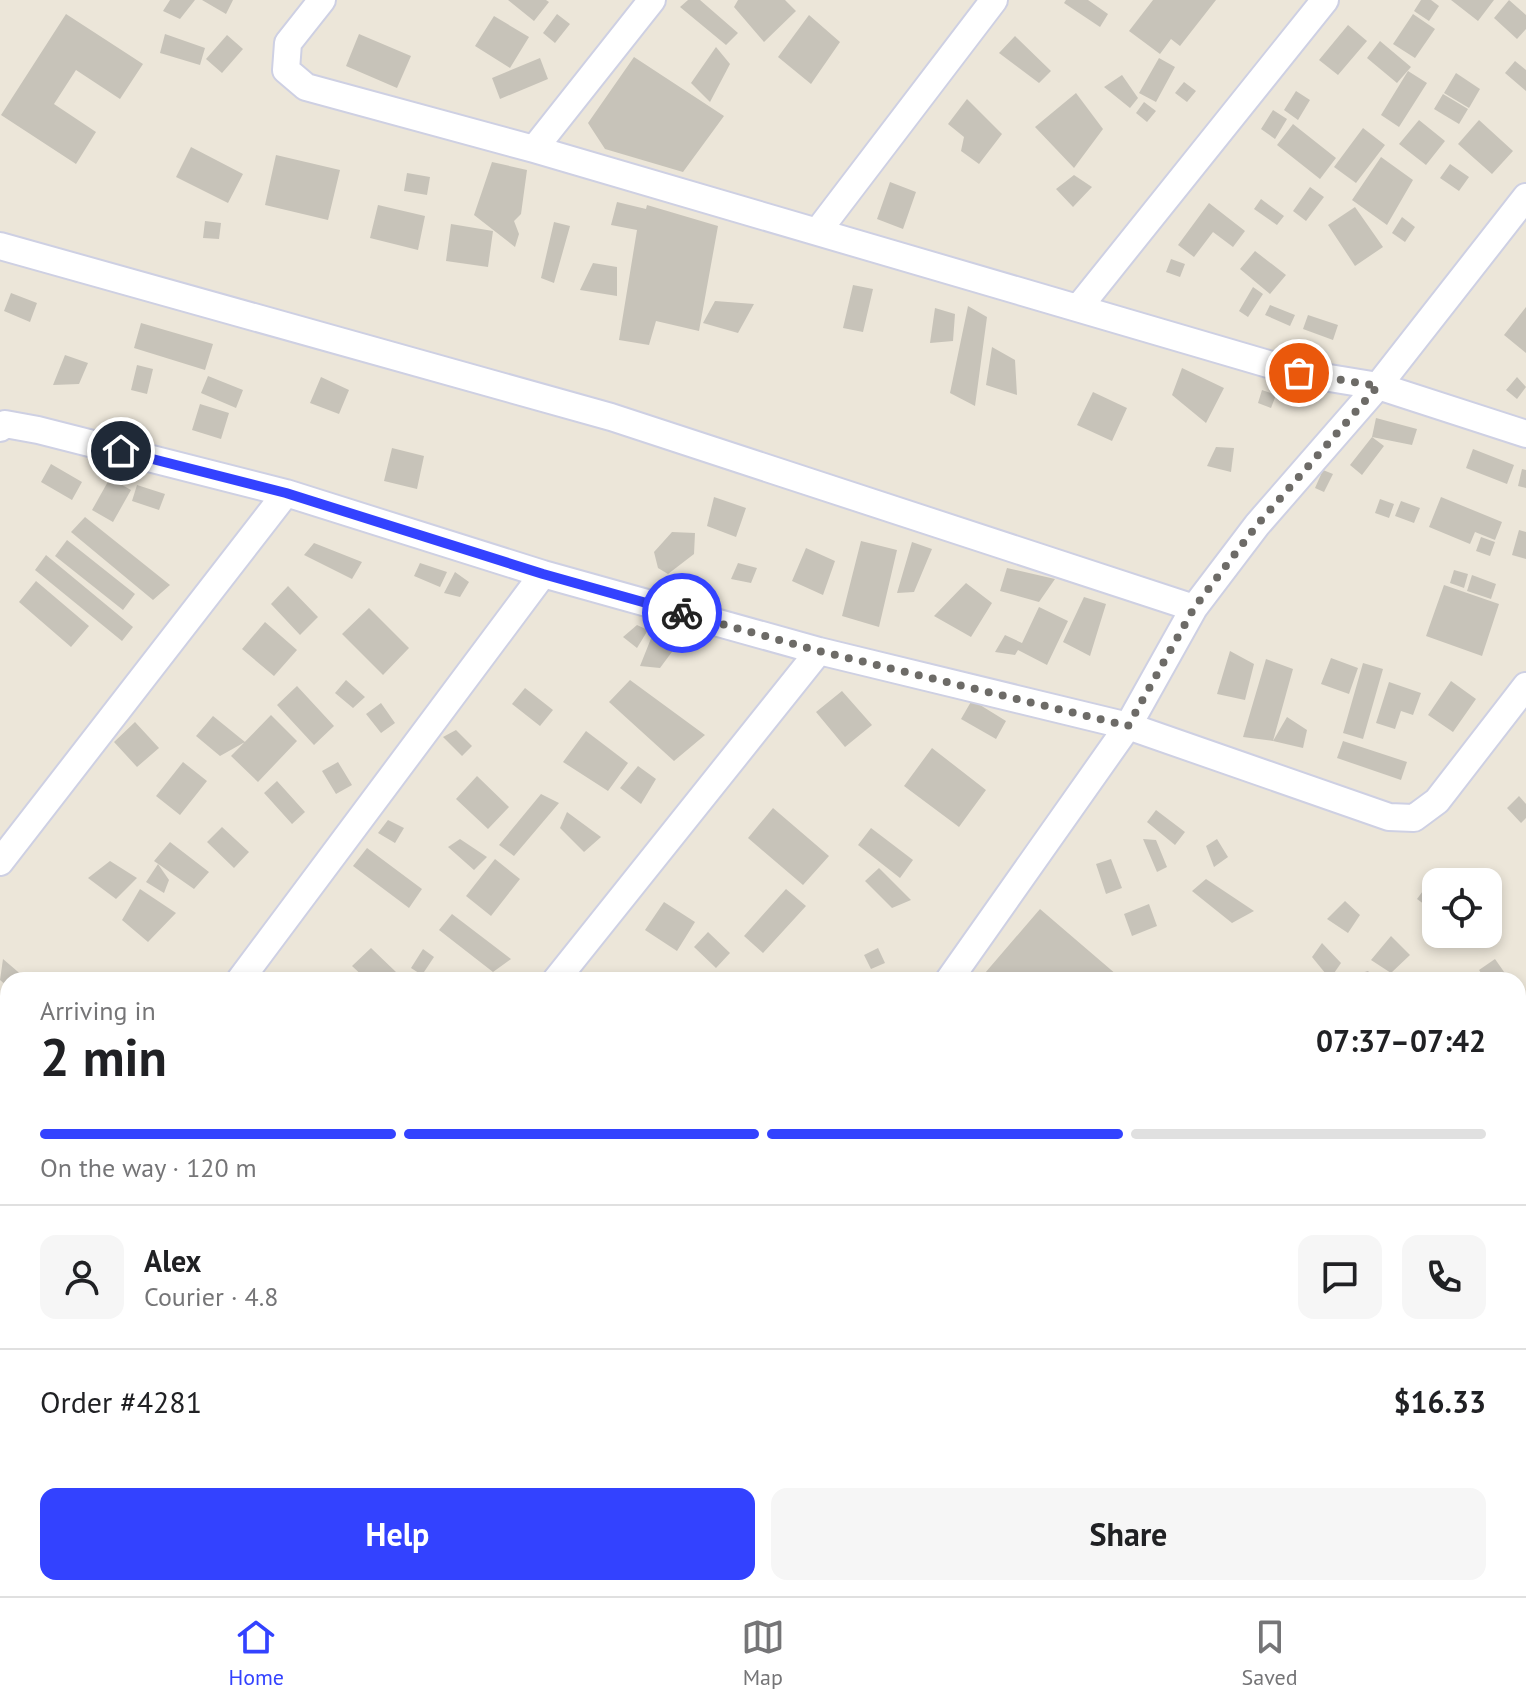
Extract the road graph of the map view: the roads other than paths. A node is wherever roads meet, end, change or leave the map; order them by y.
1 (322, 0) edge
2 (652, 0) edge
3 (994, 0) edge
4 (1325, 0) edge
5 (534, 149) junction
6 (1526, 197) edge
7 (818, 231) junction
8 (0, 246) edge
9 (1079, 307) junction
10 (1378, 386) junction
11 (0, 428) edge
12 (1526, 434) edge
13 (286, 493) junction
14 (543, 574) junction
15 (1194, 608) junction
16 (819, 651) junction
17 (1526, 686) edge
18 (1128, 726) junction
19 (0, 862) edge
20 (246, 972) edge
21 (562, 972) edge
22 (955, 972) edge

1 - 5 street
2 - 5 street
3 - 7 street
4 - 9 street
5 - 7 street
6 - 10 street
7 - 9 street
8 - 15 street
9 - 10 street
10 - 12 street
10 - 15 street
11 - 13 street
13 - 14 street
13 - 19 street
14 - 16 street
14 - 20 street
15 - 18 street
16 - 18 street
16 - 21 street
17 - 18 street
18 - 22 street

